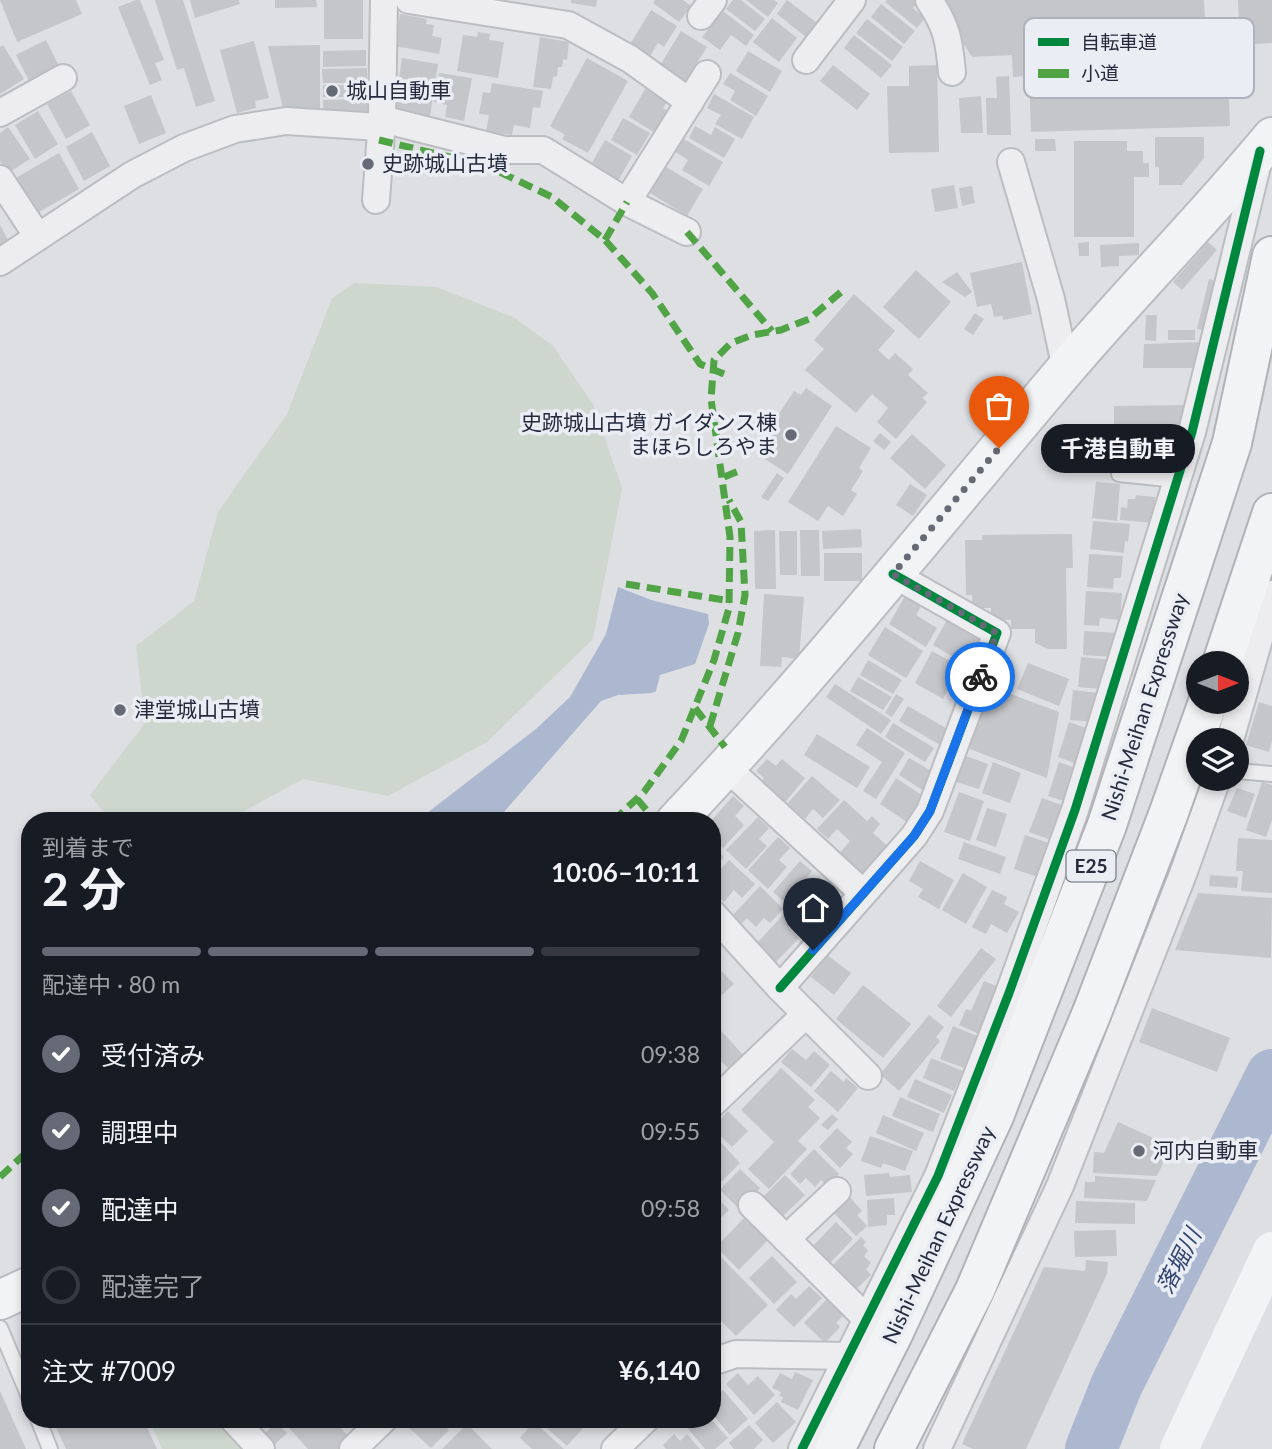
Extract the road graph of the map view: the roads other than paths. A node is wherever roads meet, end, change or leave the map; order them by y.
1 (384, 0) edge
2 (409, 0) edge
3 (852, 0) edge
4 (929, 0) edge
5 (806, 60) dead end
6 (952, 72) dead end
7 (707, 74) dead end
8 (63, 78) dead end
9 (690, 102) junction
10 (0, 113) edge
11 (381, 123) junction
12 (1266, 144) edge
13 (1011, 162) dead end
14 (0, 180) edge
15 (376, 200) dead end
16 (627, 202) junction
17 (687, 232) dead end
18 (38, 237) junction
19 (1272, 256) edge
20 (0, 262) edge
21 (1066, 369) junction
22 (1119, 474) dead end
23 (1177, 480) junction
24 (1272, 513) edge
25 (893, 574) junction
26 (1272, 594) edge
27 (1226, 651) edge
28 (1204, 714) edge
29 (1233, 728) edge
30 (726, 767) junction
31 (1249, 772) edge
32 (1272, 774) edge
33 (1213, 791) edge
34 (684, 812) edge
35 (863, 894) junction
36 (721, 923) edge
37 (780, 988) junction
38 (806, 1014) junction
39 (869, 1076) dead end
40 (721, 1095) edge
41 (837, 1191) dead end
42 (752, 1205) dead end
43 (786, 1239) junction
44 (1272, 1251) edge
45 (21, 1290) edge
46 (0, 1300) edge
47 (867, 1319) junction
48 (0, 1328) edge
49 (849, 1356) junction
50 (721, 1359) edge
51 (21, 1378) edge
52 (42, 1428) edge
53 (241, 1428) edge
54 (375, 1428) edge
55 (637, 1428) edge
56 (50, 1449) edge
57 (261, 1449) edge
58 (353, 1449) edge
59 (615, 1449) edge
60 (802, 1449) edge
61 (835, 1449) edge
62 (894, 1449) edge
63 (937, 1449) edge
64 (1179, 1449) edge

1 - 11 street
2 - 9 street
3 - 5 street
4 - 6 street
7 - 9 street
8 - 10 street
9 - 16 street
11 - 15 street
11 - 16 street
11 - 18 street
12 - 21 main road
12 - 23 street
13 - 21 street
14 - 18 street
16 - 17 street
18 - 20 street
19 - 61 main road, Nishi-Meihan Expressway / E25
21 - 25 main road
22 - 23 lane
23 - 47 street
24 - 27 main road
25 - 30 main road
25 - 35 street
26 - 29 street
28 - 62 main road, E25
30 - 34 main road
30 - 35 street
31 - 32 lane
33 - 63 street
35 - 37 street
36 - 37 street
37 - 38 street
38 - 39 street
38 - 40 street
41 - 43 street
42 - 43 street
43 - 47 street
44 - 64 main road
45 - 46 main road
47 - 49 street
48 - 51 lane
49 - 50 street
49 - 60 street
52 - 56 lane
53 - 57 street
54 - 58 street
55 - 59 street

